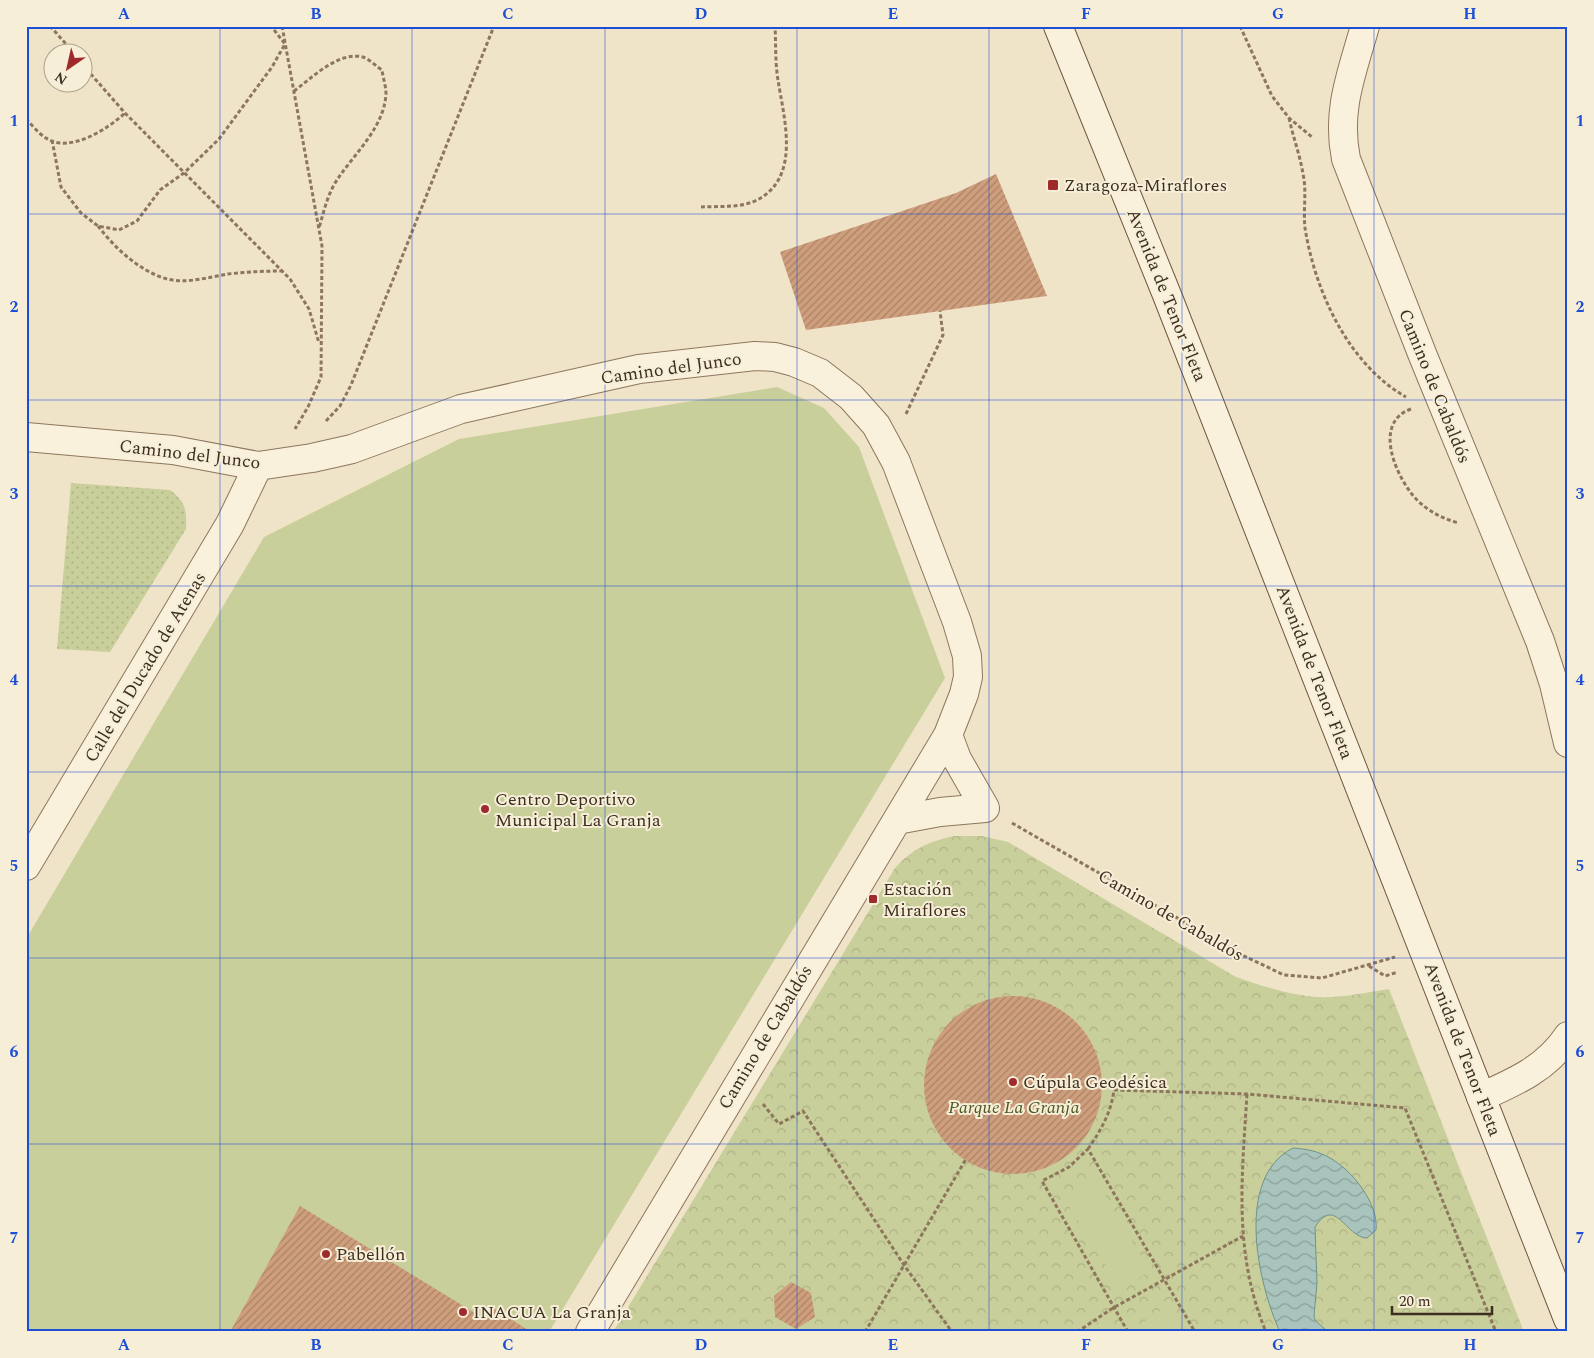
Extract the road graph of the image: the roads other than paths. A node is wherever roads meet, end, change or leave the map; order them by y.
1 (1058, 26) edge
2 (1365, 26) edge
3 (26, 437) edge
4 (258, 466) junction
5 (948, 735) junction
6 (1568, 742) edge
7 (897, 820) junction
8 (26, 866) edge
9 (1568, 1036) edge
10 (1482, 1097) junction
11 (1568, 1319) edge
12 (590, 1332) edge

1 - 10 street, Avenida de Tenor Fleta
2 - 6 street, Camino de Cabaldós
3 - 4 street, Camino del Junco
4 - 5 street, Camino del Junco
4 - 8 street, Calle del Ducado de Atenas
5 - 7 street, Camino del Junco
5 - 7 street
7 - 12 street, Camino de Cabaldós
9 - 10 street
10 - 11 street, Avenida de Tenor Fleta

